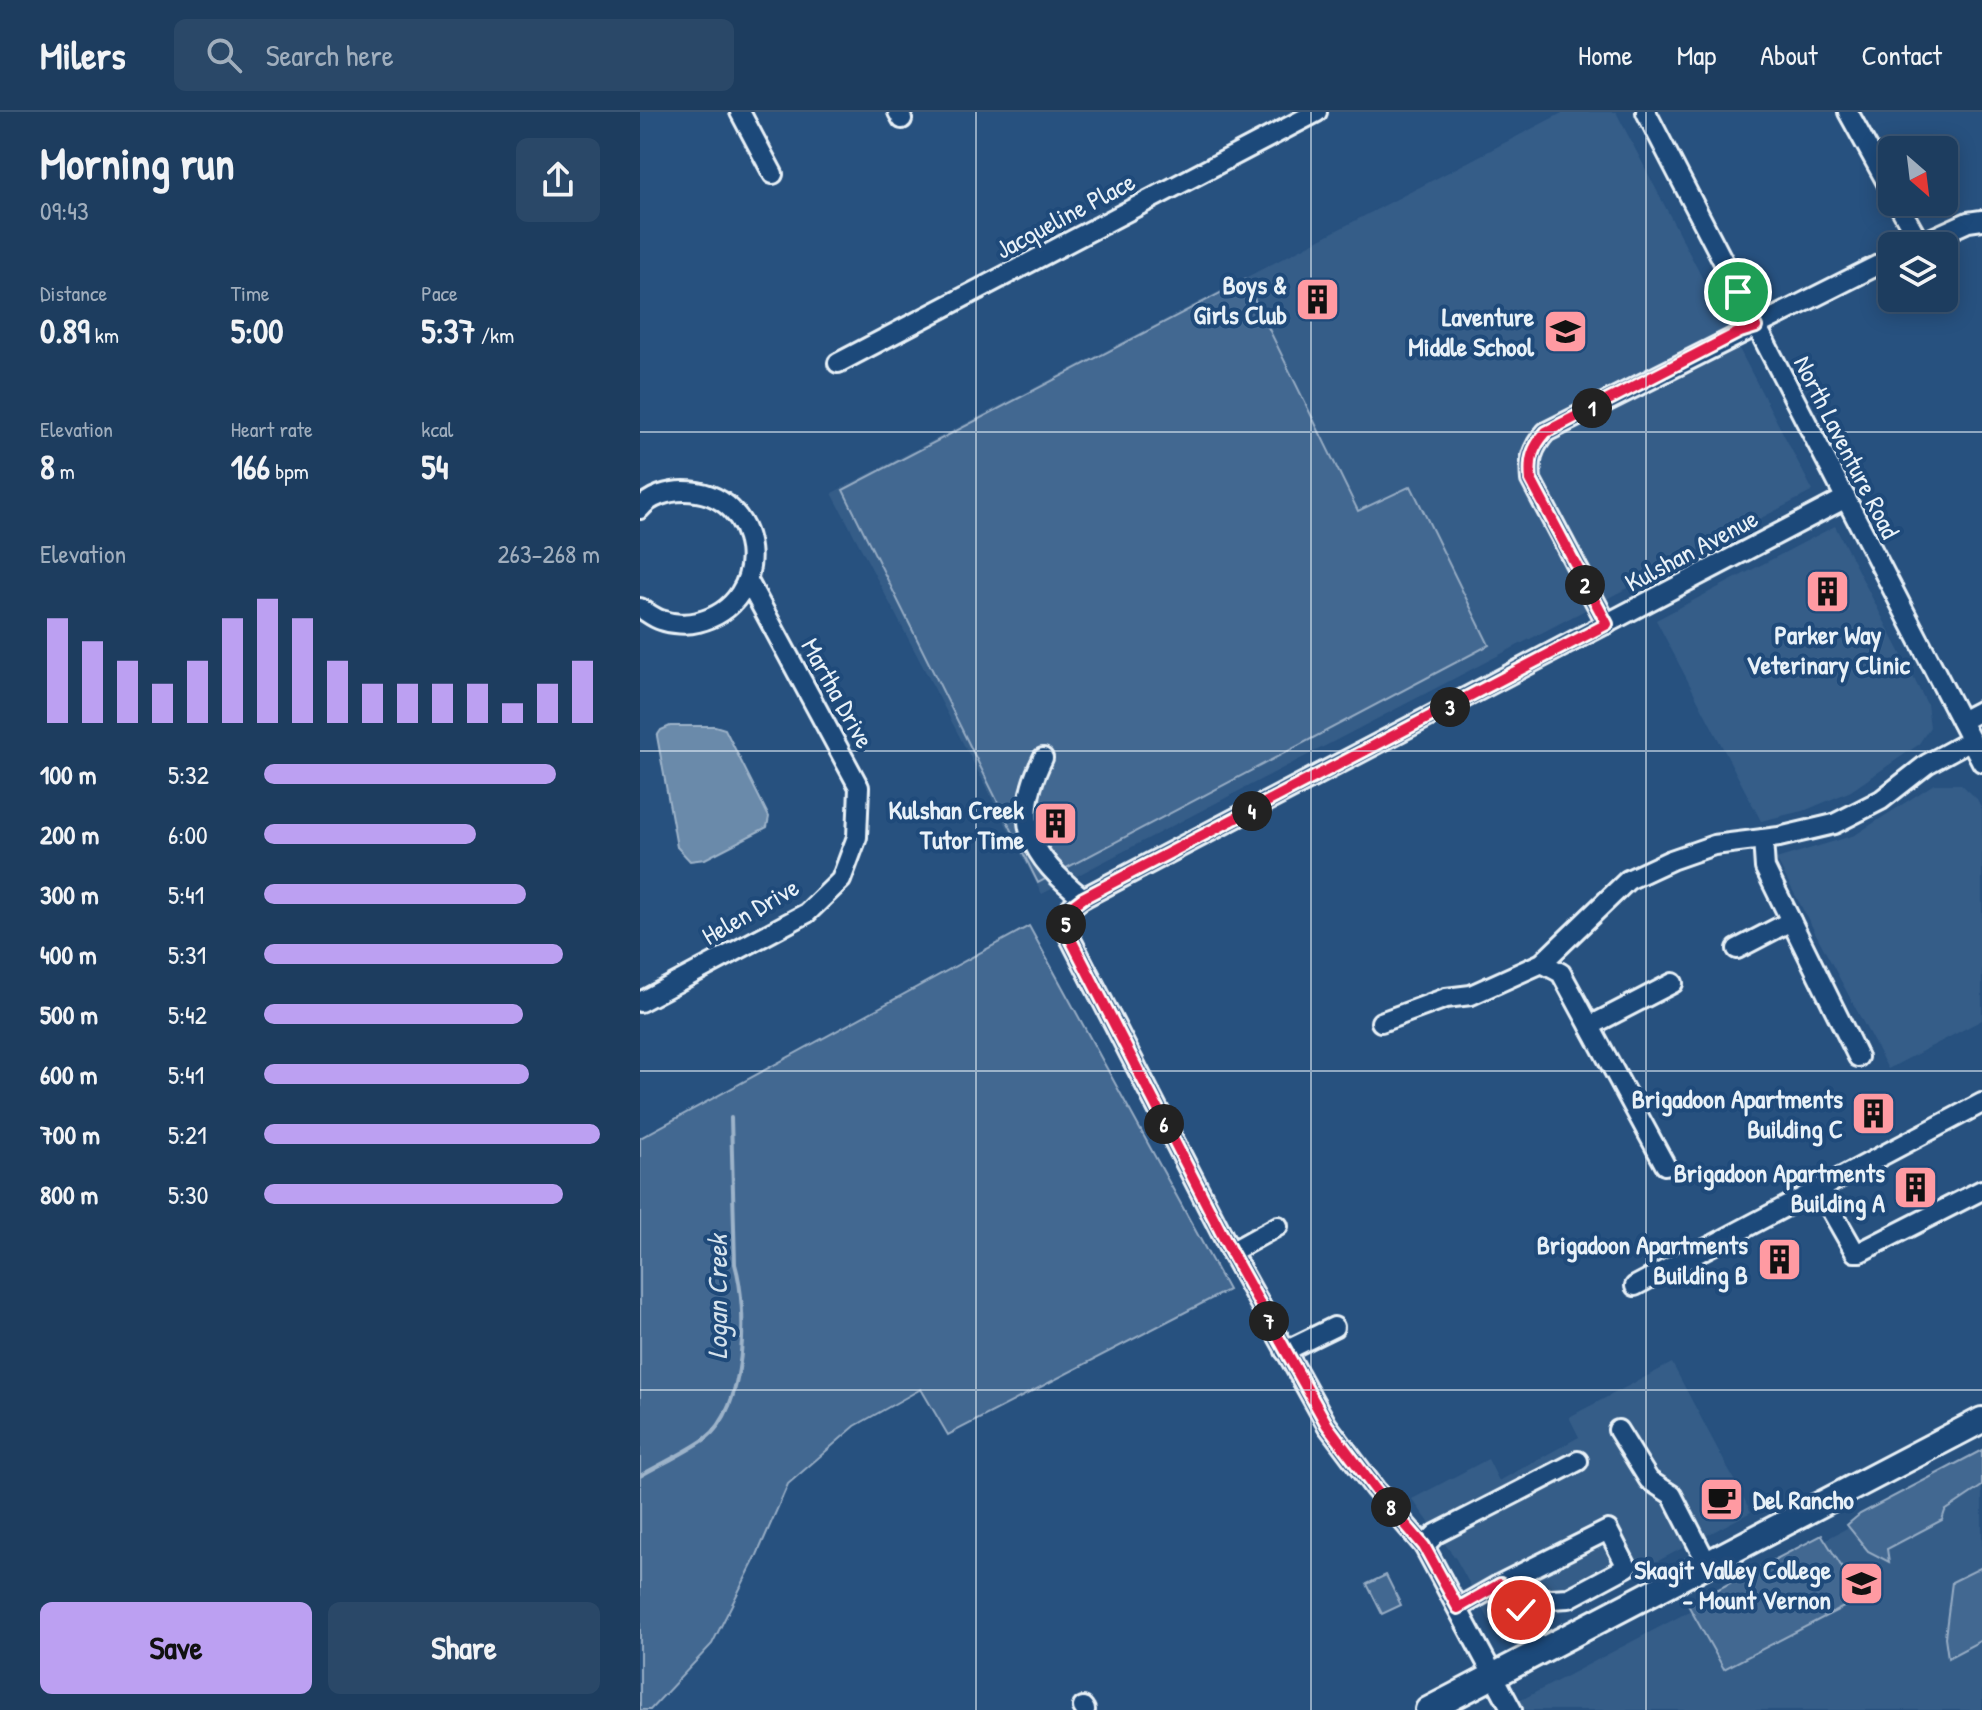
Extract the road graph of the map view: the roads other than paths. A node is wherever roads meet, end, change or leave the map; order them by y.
1 (740, 112) edge
2 (1317, 112) edge
3 (1646, 112) edge
4 (1848, 112) edge
5 (1878, 167) edge
6 (773, 174) dead end
7 (1982, 220) edge
8 (1946, 232) edge
9 (1878, 265) edge
10 (1756, 327) junction
11 (838, 363) dead end
12 (1846, 498) junction
13 (641, 503) edge
14 (748, 581) junction
15 (640, 608) edge
16 (1607, 624) junction
17 (1982, 710) edge
18 (1961, 721) junction
19 (1971, 740) junction
20 (1043, 758) dead end
21 (1982, 762) edge
22 (857, 837) joint
23 (1763, 839) junction
24 (1083, 898) junction
25 (1791, 921) junction
26 (1737, 949) dead end
27 (1542, 963) junction
28 (1673, 983) dead end
29 (640, 1002) edge
30 (1381, 1022) dead end
31 (1590, 1026) junction
32 (1858, 1057) dead end
33 (1980, 1108) edge
34 (1665, 1165) dead end
35 (1819, 1189) junction
36 (1982, 1190) edge
37 (1278, 1226) dead end
38 (1231, 1252) junction
39 (1635, 1286) dead end
40 (1334, 1327) dead end
41 (1285, 1351) junction
42 (1982, 1420) edge
43 (1618, 1430) dead end
44 (1578, 1461) dead end
45 (1424, 1546) junction
46 (1707, 1563) junction
47 (1500, 1584) junction
48 (1458, 1608) junction
49 (1494, 1675) junction
50 (1428, 1710) edge
51 (1512, 1710) edge

1 - 6 street
2 - 11 street, Jacqueline Place
3 - 10 street, North Laventure Road
4 - 5 street
7 - 8 street
9 - 10 street
10 - 12 street, North Laventure Road
10 - 16 street
12 - 16 street, Kulshan Avenue
12 - 18 street, North Laventure Road
13 - 14 street
14 - 15 street
14 - 22 street, Martha Drive
16 - 24 street, Kulshan Avenue
17 - 18 street
18 - 19 street, North Laventure Road
19 - 21 street, North Laventure Road
19 - 23 street
20 - 24 street
22 - 29 street, Helen Drive
23 - 25 street
23 - 27 street
24 - 38 street
25 - 26 street
25 - 32 street
27 - 30 street
27 - 31 street
28 - 31 street
31 - 34 street
33 - 35 street
35 - 36 street
35 - 39 street
37 - 38 street
38 - 41 street
40 - 41 street
41 - 45 street
42 - 46 main road
43 - 46 street
44 - 45 street
45 - 48 street
46 - 49 main road
47 - 47 street
47 - 48 street
48 - 49 street
49 - 50 main road
49 - 51 street

